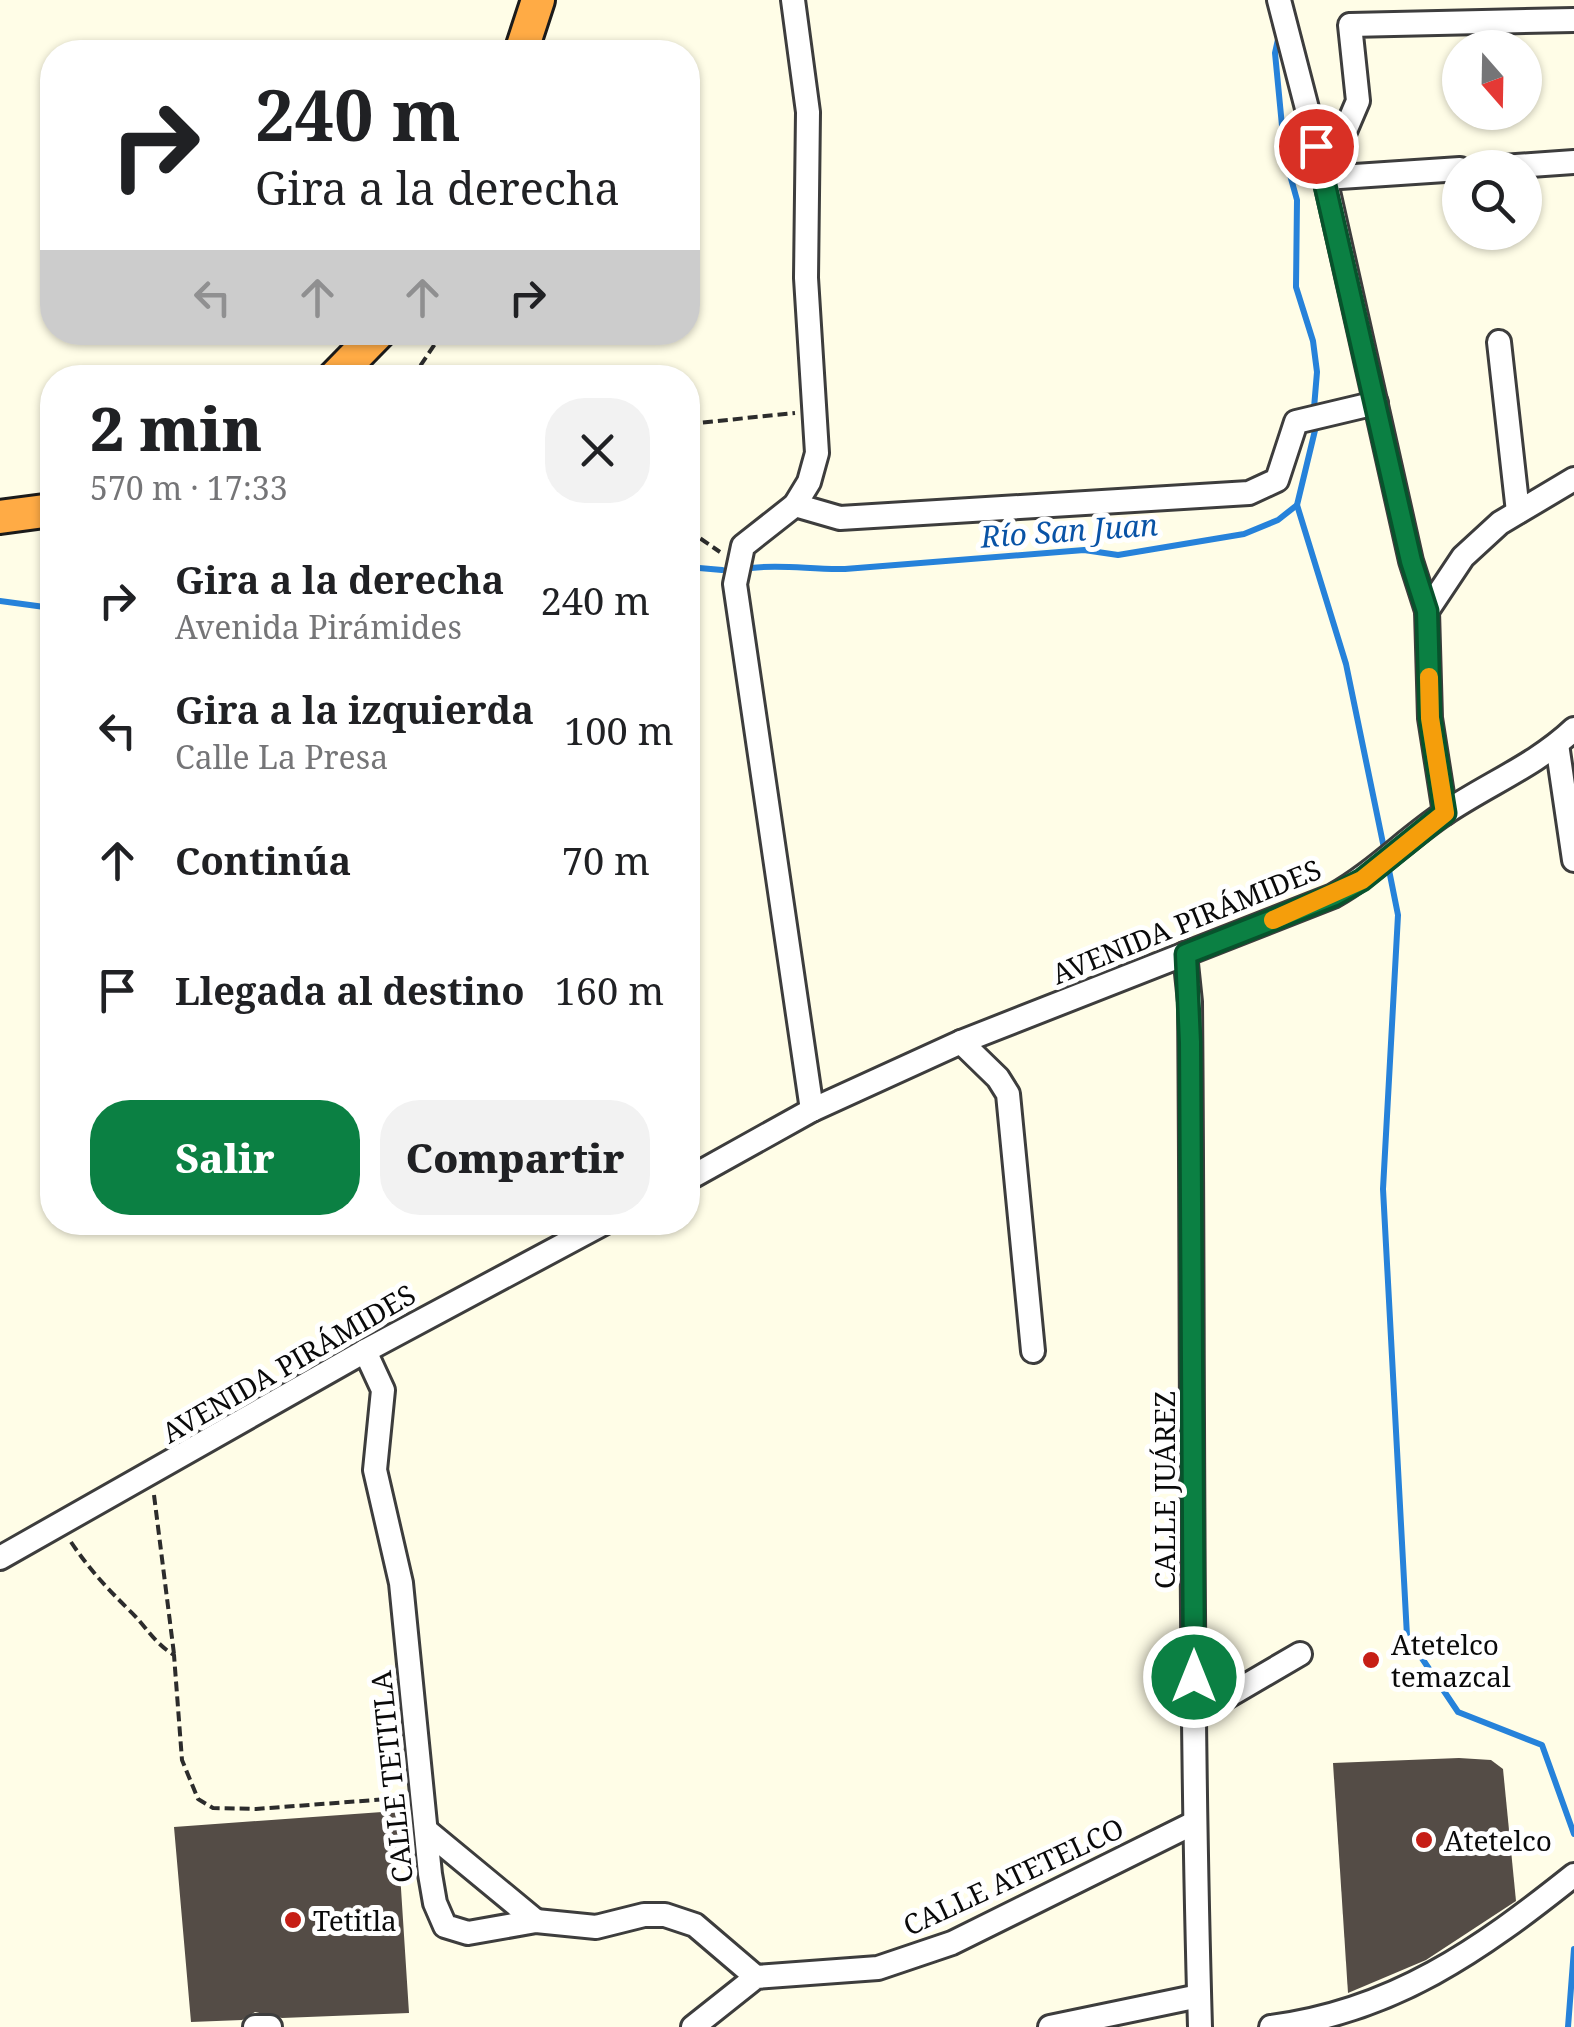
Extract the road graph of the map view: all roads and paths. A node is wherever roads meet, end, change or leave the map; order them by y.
1 (538, 0) edge
2 (793, 0) edge
3 (1279, 0) edge
4 (1574, 20) edge
5 (524, 40) edge
6 (1574, 162) edge
7 (1542, 164) edge
8 (1442, 170) edge
9 (1324, 178) junction
10 (1499, 342) dead end
11 (366, 345) edge
12 (347, 365) edge
13 (1376, 403) junction
14 (815, 411) junction
15 (700, 423) edge
16 (1574, 479) edge
17 (795, 506) junction
18 (40, 512) edge
19 (1518, 512) junction
20 (0, 517) edge
21 (700, 538) edge
22 (737, 563) junction
23 (1427, 611) junction
24 (1566, 736) edge
25 (1445, 813) junction
26 (1574, 860) edge
27 (1186, 954) junction
28 (961, 1042) junction
29 (812, 1110) junction
30 (700, 1173) edge
31 (582, 1235) edge
32 (365, 1351) junction
33 (1033, 1351) dead end
34 (152, 1475) junction
35 (60, 1525) junction
36 (0, 1558) edge
37 (1300, 1654) dead end
38 (174, 1655) junction
39 (1194, 1716) junction
40 (424, 1795) junction
41 (1192, 1824) junction
42 (427, 1831) junction
43 (1574, 1875) edge
44 (536, 1922) junction
45 (756, 1977) junction
46 (1199, 1996) junction
47 (255, 2027) edge
48 (270, 2027) edge
49 (693, 2027) edge
50 (1050, 2027) edge
51 (1200, 2027) edge
52 (1271, 2027) edge

1 - 5 highway
2 - 14 street
3 - 9 street
4 - 9 street
6 - 7 street
8 - 9 street
9 - 13 street
10 - 19 street
11 - 12 highway
13 - 17 street
13 - 23 street
14 - 15 path
14 - 17 street
16 - 19 street
17 - 22 street
18 - 20 highway
19 - 23 street
21 - 22 path
22 - 29 street
23 - 25 street
24 - 25 street, AVENIDA PIRÁMIDES
24 - 26 street
25 - 27 street, AVENIDA PIRÁMIDES
27 - 28 street, AVENIDA PIRÁMIDES
27 - 39 street, CALLE JUÁREZ
28 - 29 street, AVENIDA PIRÁMIDES
28 - 33 street
29 - 30 street, AVENIDA PIRÁMIDES
31 - 32 street, AVENIDA PIRÁMIDES
32 - 34 street, AVENIDA PIRÁMIDES
32 - 40 street, CALLE TETITLA
34 - 35 street, AVENIDA PIRÁMIDES
34 - 38 path
35 - 36 street, AVENIDA PIRÁMIDES
35 - 38 path
37 - 39 street
38 - 40 path
39 - 41 street, CALLE JUÁREZ
40 - 42 street, CALLE TETITLA
41 - 45 street, CALLE ATETELCO
41 - 46 street, CALLE JUÁREZ
42 - 44 street
42 - 44 street, CALLE TETITLA
43 - 52 street
44 - 45 street, CALLE TETITLA
45 - 49 street
46 - 50 street
46 - 51 street, CALLE JUÁREZ
47 - 48 street

